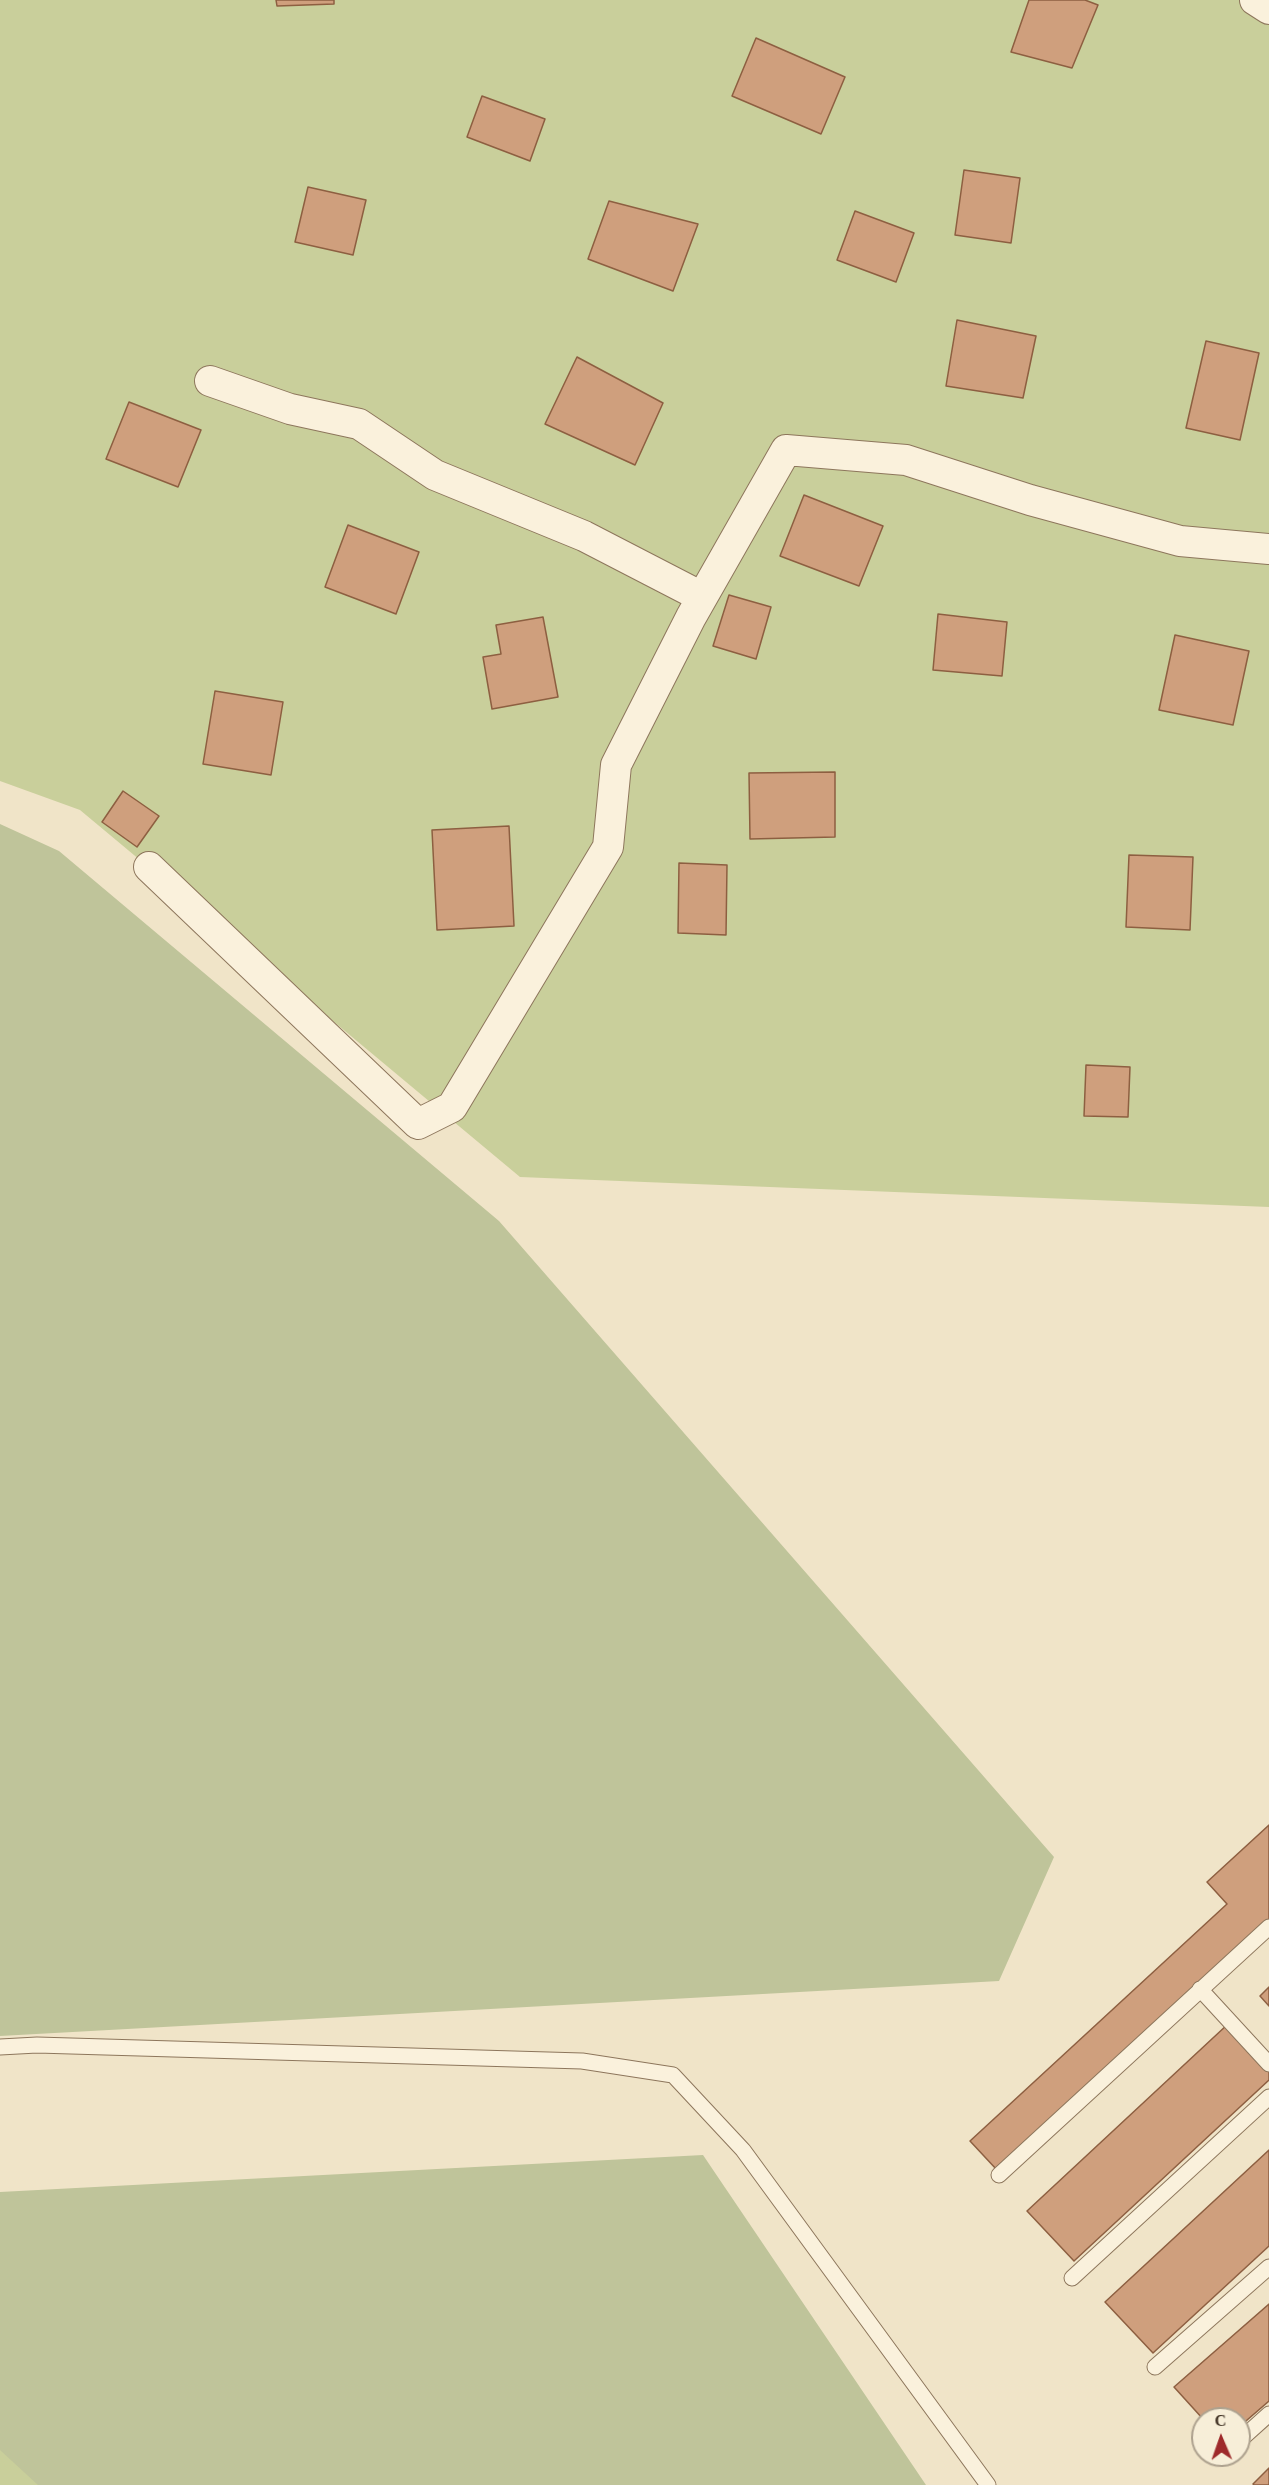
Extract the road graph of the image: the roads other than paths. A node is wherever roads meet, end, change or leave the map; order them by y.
1 (1255, 0) edge
2 (1269, 9) edge
3 (210, 381) dead end
4 (1269, 549) edge
5 (702, 597) junction
6 (149, 867) dead end
7 (1269, 1927) edge
8 (1200, 1989) junction
9 (0, 2047) edge
10 (1269, 2064) edge
11 (1269, 2097) edge
12 (999, 2175) dead end
13 (1269, 2267) edge
14 (1072, 2278) dead end
15 (1155, 2367) dead end
16 (1269, 2414) edge
17 (1251, 2430) edge
18 (988, 2485) edge

1 - 2 street
3 - 5 street
4 - 5 street
5 - 6 street
7 - 8 lane
8 - 10 lane
8 - 12 lane
9 - 18 lane
11 - 14 lane
13 - 15 lane
16 - 17 lane

